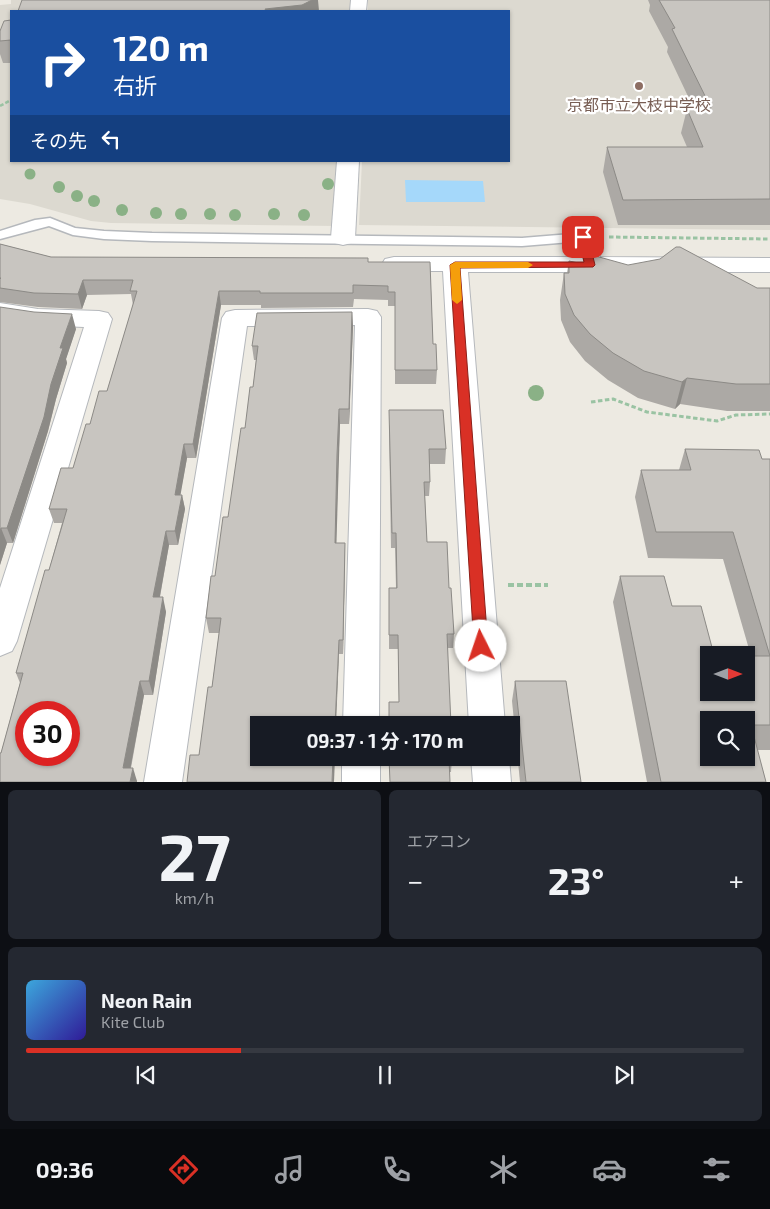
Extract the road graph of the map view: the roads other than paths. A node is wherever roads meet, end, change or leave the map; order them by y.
1 (348, 162) edge
2 (0, 236) edge
3 (342, 238) junction
4 (0, 244) edge
5 (587, 251) junction
6 (25, 252) edge
7 (375, 264) edge
8 (455, 265) junction
9 (770, 265) edge
10 (0, 310) edge
11 (0, 641) edge
12 (361, 716) edge
13 (487, 716) edge
14 (361, 766) edge
15 (491, 766) edge
16 (163, 782) edge
17 (360, 782) edge
18 (492, 782) edge

1 - 3 street
2 - 3 lane
3 - 5 lane
4 - 6 street
5 - 8 street
5 - 9 street
7 - 8 street
8 - 13 street
10 - 11 street
12 - 16 street
14 - 17 street
15 - 18 street

